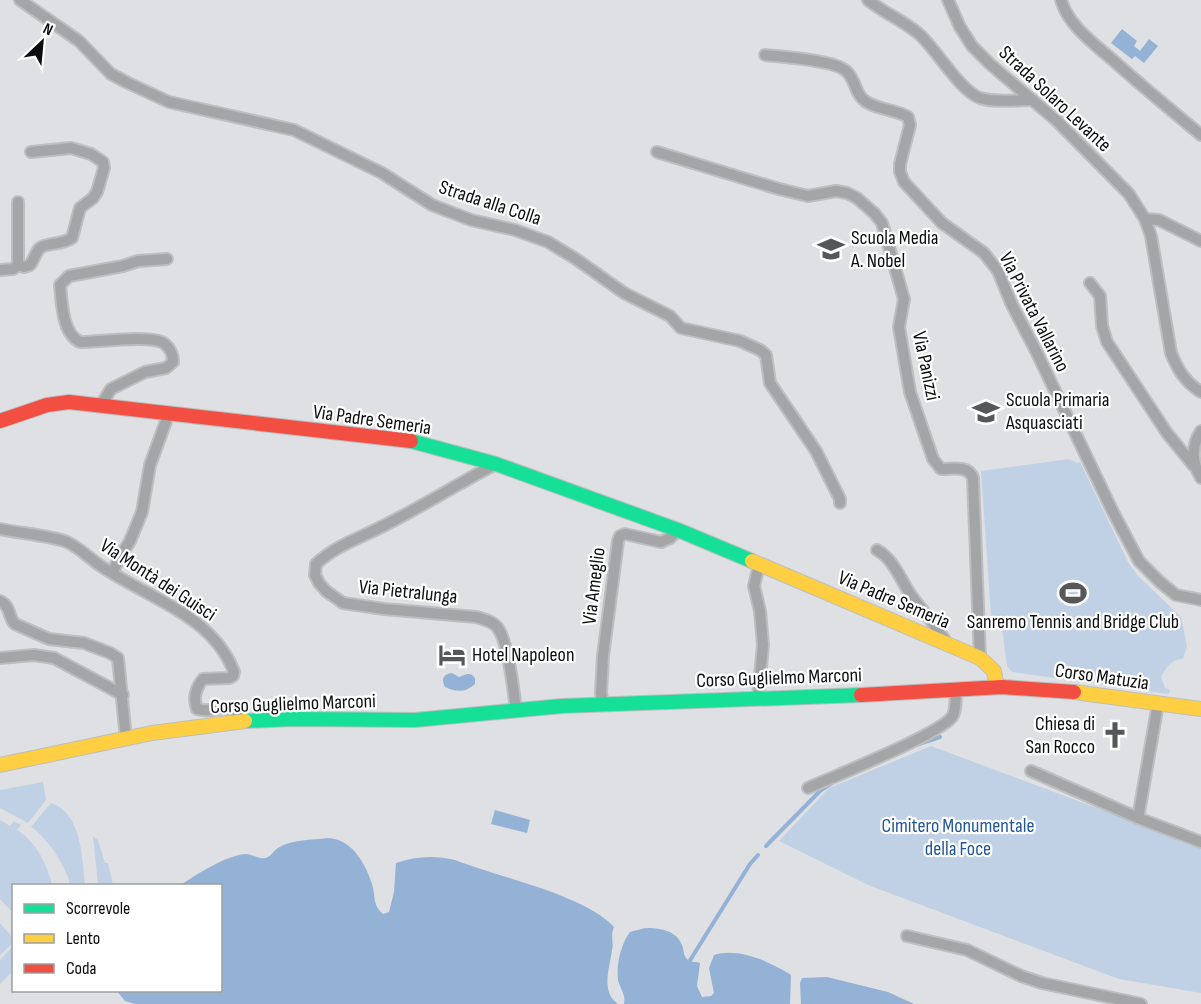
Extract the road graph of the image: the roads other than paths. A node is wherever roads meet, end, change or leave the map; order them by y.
1 (20, 0) edge
2 (868, 0) edge
3 (948, 0) edge
4 (1061, 0) edge
5 (765, 55) dead end
6 (1032, 100) junction
7 (1201, 135) edge
8 (31, 152) dead end
9 (657, 152) dead end
10 (18, 202) dead end
11 (1145, 219) junction
12 (1201, 241) edge
13 (167, 259) dead end
14 (18, 265) junction
15 (0, 270) edge
16 (1090, 283) dead end
17 (1201, 392) edge
18 (101, 405) junction
19 (169, 413) junction
20 (0, 422) edge
21 (1201, 431) edge
22 (496, 464) junction
23 (1194, 466) junction
24 (1201, 478) edge
25 (840, 502) dead end
26 (0, 529) edge
27 (678, 530) junction
28 (877, 550) dead end
29 (759, 566) junction
30 (113, 573) junction
31 (1201, 600) edge
32 (0, 601) edge
33 (947, 644) junction
34 (0, 658) edge
35 (980, 658) junction
36 (997, 687) junction
37 (956, 690) junction
38 (123, 695) junction
39 (758, 697) junction
40 (603, 704) junction
41 (1158, 704) junction
42 (1201, 709) edge
43 (516, 710) junction
44 (244, 721) junction
45 (126, 739) junction
46 (0, 765) edge
47 (1031, 771) dead end
48 (808, 788) dead end
49 (1138, 818) junction
50 (1201, 842) edge
51 (907, 936) dead end
52 (1141, 1004) edge

1 - 25 street, Strada alla Colla
2 - 6 street
3 - 6 street, Strada Solaro Levante
4 - 7 street
5 - 31 street, Via Privata Vallarino
6 - 11 street, Strada Solaro Levante
8 - 14 street
9 - 35 street, Via Panizzi
10 - 14 street
11 - 12 street
11 - 17 street, Strada Solaro Levante
13 - 18 street
14 - 15 street
16 - 23 street
18 - 19 main road, Via Padre Semeria
18 - 20 main road, Via Padre Semeria
19 - 22 main road, Via Padre Semeria
19 - 30 street
21 - 23 street
22 - 27 main road, Via Padre Semeria
22 - 43 street, Via Pietralunga
23 - 24 street
26 - 30 street, Via Montà dei Guisci
27 - 29 main road, Via Padre Semeria
27 - 40 street, Via Ameglio
28 - 33 street
29 - 33 main road, Via Padre Semeria
29 - 39 street
30 - 44 street, Via Montà dei Guisci
32 - 38 street
33 - 35 main road, Via Padre Semeria
34 - 38 street
35 - 36 main road
36 - 37 main road, Corso Guglielmo Marconi
36 - 41 main road, Corso Matuzia
37 - 39 main road, Corso Guglielmo Marconi
37 - 48 street
38 - 45 street
39 - 40 main road, Corso Guglielmo Marconi
40 - 43 main road, Corso Guglielmo Marconi
41 - 42 main road, Corso Matuzia
41 - 49 street
43 - 44 main road, Corso Guglielmo Marconi
44 - 45 main road, Corso Guglielmo Marconi
45 - 46 main road, Corso Guglielmo Marconi
47 - 49 street
49 - 50 street
51 - 52 street

